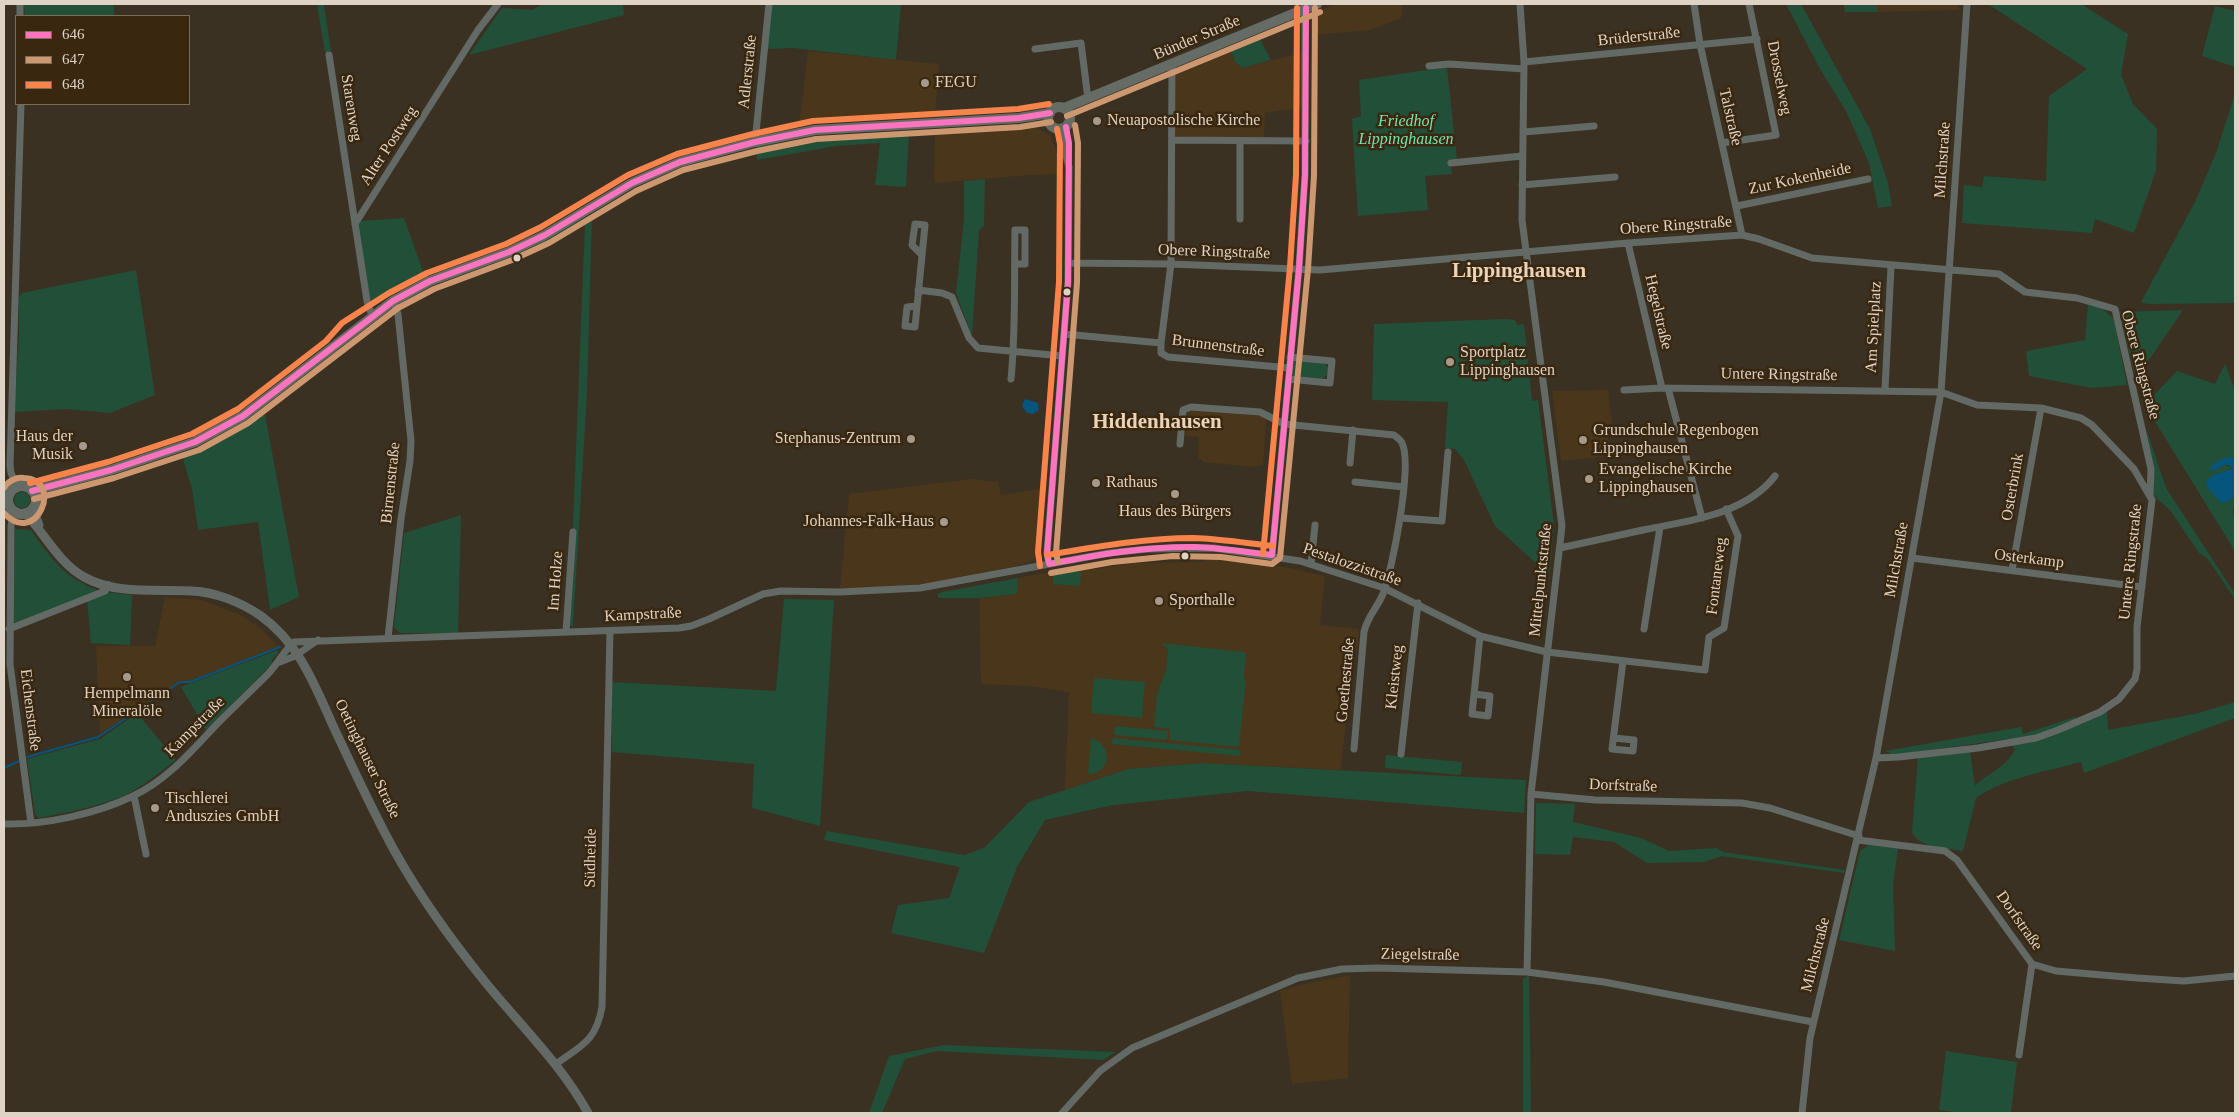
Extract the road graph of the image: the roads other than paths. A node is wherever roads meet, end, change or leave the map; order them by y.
1 (498, 4) edge
2 (769, 4) edge
3 (1317, 4) edge
4 (1520, 4) edge
5 (1694, 4) edge
6 (1749, 4) edge
7 (1967, 4) edge
8 (1305, 6) edge
9 (1757, 39) junction
10 (1700, 44) junction
11 (1035, 49) dead end
12 (329, 55) dead end
13 (1172, 65) junction
14 (1524, 65) junction
15 (1429, 66) dead end
16 (1088, 99) junction
17 (21, 105) edge
18 (1066, 112) junction
19 (1049, 117) junction
20 (1594, 126) dead end
21 (1062, 128) junction
22 (1524, 132) junction
23 (1173, 140) junction
24 (1240, 140) junction
25 (1306, 141) junction
26 (755, 142) junction
27 (1722, 143) junction
28 (1522, 156) junction
29 (1450, 163) dead end
30 (1615, 177) dead end
31 (1868, 179) dead end
32 (1522, 185) junction
33 (1737, 206) junction
34 (1240, 219) dead end
35 (354, 224) junction
36 (1742, 235) junction
37 (1628, 243) junction
38 (1526, 252) junction
39 (922, 255) dead end
40 (1068, 263) junction
41 (1015, 264) junction
42 (1171, 264) junction
43 (1892, 266) junction
44 (1299, 268) junction
45 (1950, 271) junction
46 (918, 290) junction
47 (394, 301) junction
48 (917, 306) dead end
49 (370, 318) junction
50 (1064, 334) junction
51 (1161, 343) junction
52 (1014, 352) junction
53 (1062, 356) junction
54 (1290, 357) junction
55 (1290, 368) junction
56 (1011, 379) dead end
57 (1289, 379) junction
58 (1665, 388) junction
59 (1624, 390) dead end
60 (1885, 390) junction
61 (1941, 392) junction
62 (2041, 408) junction
63 (1284, 424) junction
64 (1353, 430) junction
65 (1180, 444) dead end
66 (1448, 452) dead end
67 (1350, 463) dead end
68 (1775, 476) dead end
69 (1355, 482) dead end
70 (1404, 487) junction
71 (2150, 495) junction
72 (9, 496) edge
73 (28, 505) junction
74 (1726, 510) junction
75 (1401, 518) junction
76 (1702, 518) junction
77 (1315, 525) dead end
78 (1660, 527) junction
79 (573, 532) dead end
80 (1560, 548) junction
81 (1272, 555) junction
82 (1912, 558) junction
83 (1049, 564) junction
84 (1311, 564) junction
85 (2012, 570) junction
86 (109, 586) junction
87 (1384, 588) junction
88 (2142, 588) junction
89 (1418, 603) junction
90 (9, 629) junction
91 (1644, 629) dead end
92 (610, 631) junction
93 (566, 632) junction
94 (1480, 636) junction
95 (388, 638) junction
96 (318, 640) junction
97 (291, 644) junction
98 (1547, 652) junction
99 (298, 654) junction
100 (1623, 661) junction
101 (280, 662) junction
102 (7, 665) edge
103 (1705, 670) joint
104 (1474, 694) dead end
105 (1614, 738) dead end
106 (1354, 749) dead end
107 (1401, 754) dead end
108 (1876, 758) junction
109 (1531, 794) junction
110 (134, 796) junction
111 (31, 823) junction
112 (4, 824) edge
113 (1859, 838) junction
114 (146, 854) dead end
115 (2032, 964) junction
116 (1527, 972) junction
117 (2235, 976) edge
118 (1813, 1022) junction
119 (2019, 1055) dead end
120 (556, 1064) junction
121 (588, 1113) edge
122 (1062, 1113) edge
123 (1802, 1113) edge

1 - 35 street, Alter Postweg
2 - 26 street, Adlerstraße
3 - 8 main road, Bünder Straße
4 - 14 street, Mittelpunktstraße
5 - 10 street, Talstraße
6 - 9 street, Drosselweg
7 - 45 street, Milchstraße
8 - 13 main road, Bünder Straße
8 - 25 street
9 - 10 street, Brüderstraße
9 - 27 street, Drosselweg
10 - 14 street, Brüderstraße
10 - 27 street, Talstraße
11 - 16 street
12 - 35 street, Starenweg
13 - 16 main road, Bünder Straße
13 - 23 street, Brunnenstraße
14 - 15 street, Brüderstraße
14 - 22 street, Mittelpunktstraße
16 - 18 main road, Bünder Straße
17 - 72 street
18 - 19 main road
18 - 21 main road
19 - 21 main road
19 - 26 main road
20 - 22 street
21 - 40 street
22 - 28 street, Mittelpunktstraße
23 - 24 street
23 - 42 street, Brunnenstraße
24 - 25 street
24 - 34 street
25 - 44 street
26 - 47 main road
27 - 33 street, Talstraße
28 - 29 street
28 - 32 street, Mittelpunktstraße
30 - 32 street
31 - 33 street, Zur Kokenheide
32 - 38 street, Mittelpunktstraße
33 - 36 street, Talstraße
35 - 49 street
36 - 37 street, Obere Ringstraße
36 - 43 street, Obere Ringstraße
37 - 38 street, Obere Ringstraße
37 - 58 street, Hegelstraße
38 - 44 street, Obere Ringstraße
38 - 80 street, Mittelpunktstraße
39 - 46 street
40 - 42 street, Obere Ringstraße
40 - 50 street
41 - 41 street
41 - 52 street
42 - 44 street, Obere Ringstraße
42 - 51 street, Brunnenstraße
43 - 45 street, Obere Ringstraße
43 - 60 street, Am Spielplatz
44 - 54 street
45 - 61 street, Milchstraße
45 - 71 street, Obere Ringstraße
46 - 48 street
46 - 52 street
47 - 49 main road
47 - 95 street, Birnenstraße
49 - 73 main road
50 - 51 street
50 - 53 street
51 - 55 street, Brunnenstraße
52 - 53 street
52 - 56 street
53 - 83 street
54 - 55 street
54 - 57 street
55 - 57 street
57 - 63 street
58 - 59 street, Untere Ringstraße
58 - 60 street, Untere Ringstraße
58 - 76 street, Hegelstraße
60 - 61 street, Untere Ringstraße
61 - 62 street, Untere Ringstraße
61 - 82 street, Milchstraße
62 - 71 street, Untere Ringstraße
62 - 85 street, Osterbrink
63 - 64 street, Goethestraße
63 - 65 street
63 - 81 street
64 - 67 street
64 - 70 street, Goethestraße
66 - 75 street
68 - 74 street
69 - 70 street
70 - 75 street, Goethestraße
71 - 88 street, Untere Ringstraße
72 - 73 main road
72 - 73 main road
73 - 86 street, Oetinghauser Straße
73 - 90 street, Eichenstraße
74 - 76 street
74 - 103 street, Fontaneweg
75 - 87 street, Goethestraße
76 - 78 street
77 - 84 street
78 - 80 street
78 - 91 street
79 - 93 street, Im Holze
80 - 98 street, Mittelpunktstraße
81 - 83 street, Pestalozzistraße
81 - 84 street, Pestalozzistraße
82 - 85 street, Osterkamp
82 - 108 street, Milchstraße
83 - 92 street, Kampstraße
84 - 87 street, Pestalozzistraße
85 - 88 street, Osterkamp
86 - 90 street
86 - 97 street, Oetinghauser Straße
87 - 89 street, Pestalozzistraße
87 - 106 street, Goethestraße
88 - 108 street, Untere Ringstraße
89 - 94 street, Pestalozzistraße
89 - 107 street, Kleistweg
90 - 102 street, Eichenstraße
92 - 93 street, Kampstraße
92 - 120 street, Südheide
93 - 95 street, Kampstraße
94 - 98 street, Pestalozzistraße
94 - 104 street
95 - 96 street, Kampstraße
96 - 97 street, Kampstraße
96 - 99 street, Kampstraße
97 - 99 street, Oetinghauser Straße
97 - 101 street, Kampstraße
98 - 100 street, Pestalozzistraße
98 - 109 street, Mittelpunktstraße
99 - 101 street, Kampstraße
99 - 120 street, Oetinghauser Straße
100 - 103 street, Pestalozzistraße
100 - 105 street
101 - 110 street, Kampstraße
102 - 111 street, Eichenstraße
108 - 113 street, Milchstraße
109 - 113 street, Dorfstraße
109 - 116 street, Mittelpunktstraße
110 - 111 street, Kampstraße
110 - 114 street
111 - 112 street, Kampstraße
113 - 115 street, Dorfstraße
113 - 118 street, Milchstraße
115 - 117 street, Dorfstraße
115 - 119 street
116 - 118 street, Ziegelstraße
116 - 122 street, Ziegelstraße
118 - 123 street, Milchstraße
120 - 121 street, Oetinghauser Straße

